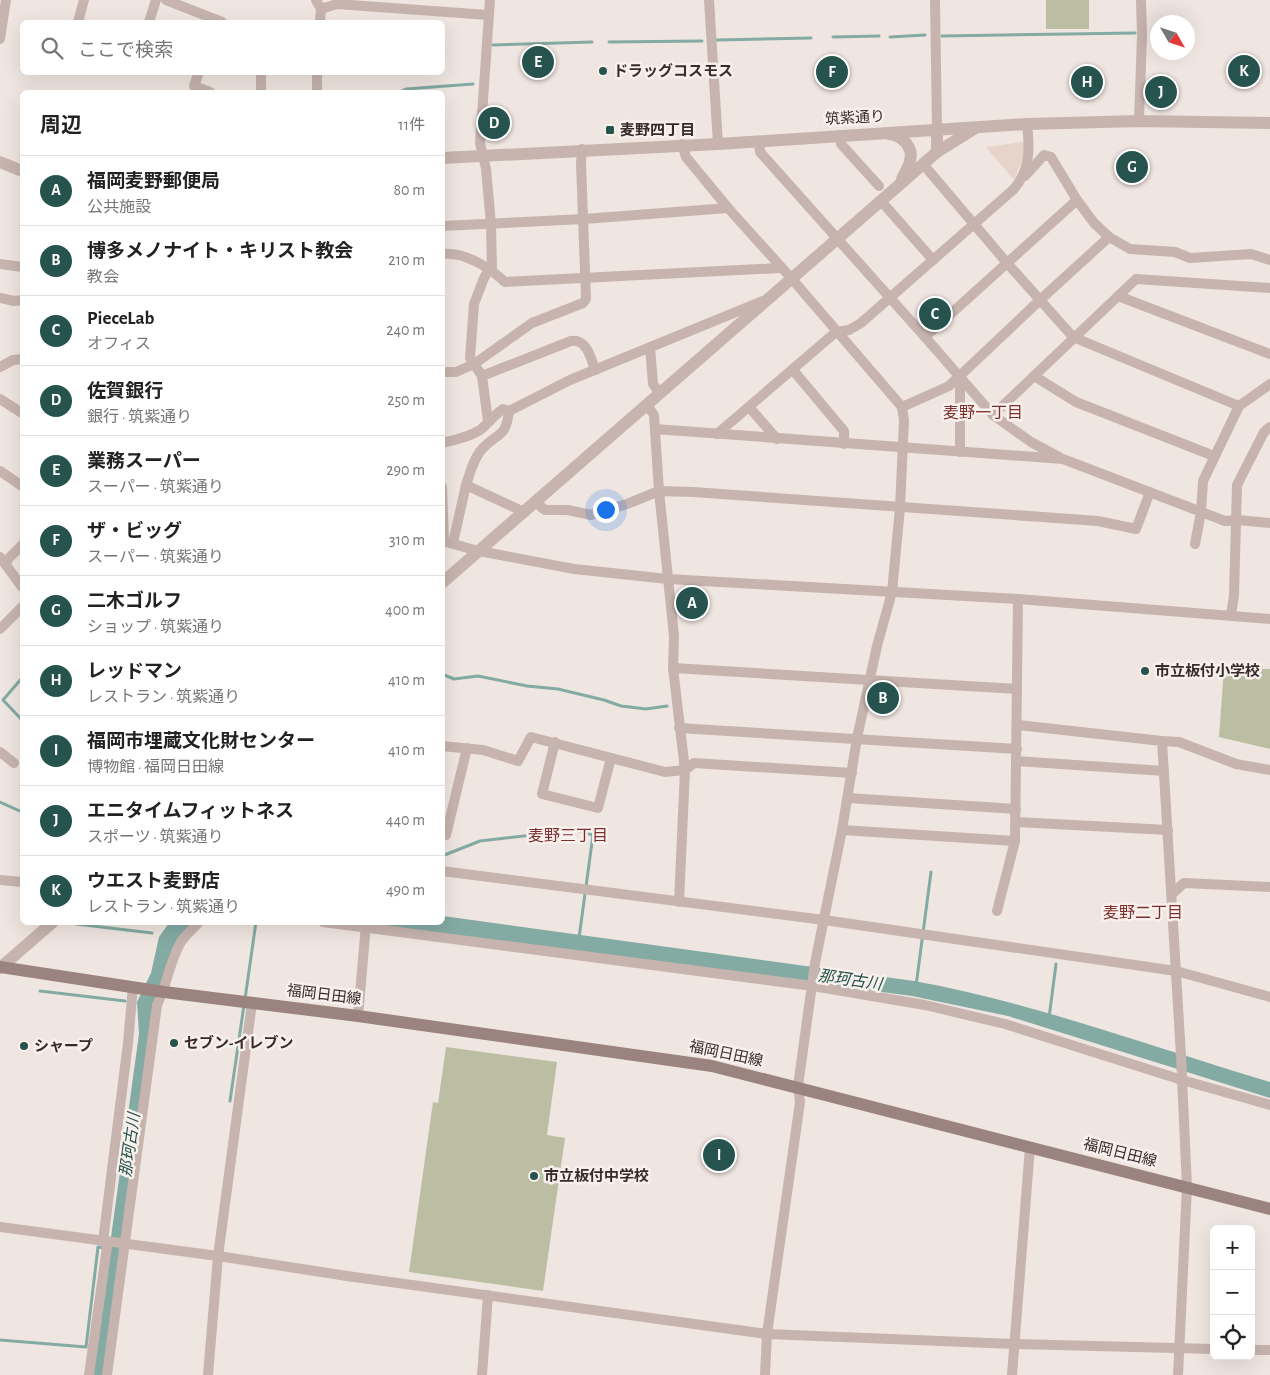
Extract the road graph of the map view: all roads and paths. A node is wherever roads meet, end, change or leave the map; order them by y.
1 (6, 0) edge
2 (84, 0) edge
3 (156, 0) edge
4 (166, 0) edge
5 (490, 0) edge
6 (709, 0) edge
7 (935, 0) edge
8 (1141, 0) edge
9 (378, 3) edge
10 (318, 5) edge
11 (488, 15) junction
12 (79, 20) edge
13 (150, 20) edge
14 (215, 20) edge
15 (320, 20) edge
16 (0, 40) edge
17 (198, 75) edge
18 (262, 75) edge
19 (317, 75) edge
20 (205, 90) edge
21 (261, 90) edge
22 (317, 90) edge
23 (1139, 121) junction
24 (1270, 123) edge
25 (1027, 124) junction
26 (976, 128) junction
27 (937, 129) junction
28 (885, 133) junction
29 (840, 135) junction
30 (759, 141) junction
31 (682, 144) junction
32 (718, 144) junction
33 (582, 149) junction
34 (937, 152) junction
35 (483, 155) junction
36 (445, 158) edge
37 (0, 162) edge
38 (924, 164) junction
39 (20, 170) edge
40 (1022, 179) junction
41 (879, 186) dead end
42 (898, 186) junction
43 (1077, 200) junction
44 (881, 201) junction
45 (728, 208) junction
46 (584, 219) junction
47 (491, 224) junction
48 (974, 224) junction
49 (445, 226) edge
50 (1108, 237) junction
51 (838, 238) junction
52 (445, 254) edge
53 (933, 260) junction
54 (1270, 260) edge
55 (1007, 263) junction
56 (0, 264) edge
57 (20, 267) edge
58 (781, 268) junction
59 (492, 270) junction
60 (586, 278) junction
61 (792, 279) junction
62 (1270, 288) edge
63 (1118, 296) junction
64 (0, 298) edge
65 (771, 298) junction
66 (890, 298) junction
67 (20, 300) edge
68 (1040, 300) junction
69 (836, 332) junction
70 (926, 336) junction
71 (1074, 337) junction
72 (650, 347) junction
73 (1270, 354) edge
74 (20, 359) edge
75 (474, 364) junction
76 (0, 367) edge
77 (596, 370) junction
78 (792, 370) junction
79 (445, 372) edge
80 (482, 376) junction
81 (960, 376) junction
82 (1034, 376) junction
83 (1270, 384) edge
84 (660, 394) junction
85 (0, 400) edge
86 (647, 405) junction
87 (749, 406) junction
88 (902, 406) junction
89 (1239, 406) junction
90 (20, 411) edge
91 (509, 411) junction
92 (993, 415) junction
93 (488, 421) junction
94 (1270, 427) edge
95 (654, 429) junction
96 (716, 434) junction
97 (777, 439) junction
98 (445, 442) edge
99 (844, 444) junction
100 (904, 448) junction
101 (960, 452) junction
102 (1214, 456) junction
103 (1063, 459) junction
104 (0, 471) edge
105 (20, 485) edge
106 (466, 485) junction
107 (659, 491) junction
108 (1150, 492) junction
109 (536, 502) junction
110 (900, 508) junction
111 (524, 512) junction
112 (1201, 512) junction
113 (1235, 520) junction
114 (1270, 523) edge
115 (445, 528) edge
116 (446, 542) edge
117 (1195, 544) dead end
118 (20, 547) edge
119 (479, 551) junction
120 (3, 561) edge
121 (668, 579) junction
122 (445, 580) edge
123 (20, 584) edge
124 (892, 592) junction
125 (1018, 599) junction
126 (20, 609) edge
127 (1231, 616) junction
128 (1270, 619) edge
129 (0, 629) edge
130 (673, 668) junction
131 (869, 680) junction
132 (1017, 689) junction
133 (1018, 725) junction
134 (679, 728) junction
135 (857, 738) junction
136 (1162, 741) junction
137 (555, 742) junction
138 (445, 746) edge
139 (467, 748) junction
140 (1016, 750) junction
141 (0, 752) edge
142 (611, 758) junction
143 (1016, 761) junction
144 (14, 763) dead end
145 (685, 770) junction
146 (1270, 770) edge
147 (1164, 771) junction
148 (852, 773) junction
149 (848, 798) junction
150 (1016, 809) junction
151 (1016, 822) junction
152 (842, 830) junction
153 (1168, 830) junction
154 (446, 835) dead end
155 (1016, 841) junction
156 (445, 871) edge
157 (0, 880) edge
158 (20, 882) edge
159 (1270, 887) edge
160 (1172, 894) junction
161 (679, 902) junction
162 (997, 911) dead end
163 (824, 920) junction
164 (50, 925) edge
165 (196, 925) edge
166 (366, 926) edge
167 (0, 968) edge
168 (1176, 970) junction
169 (813, 986) junction
170 (135, 987) junction
171 (164, 992) junction
172 (1270, 997) edge
173 (252, 1003) junction
174 (358, 1016) junction
175 (1182, 1080) junction
176 (798, 1086) junction
177 (1270, 1105) edge
178 (1030, 1147) junction
179 (1188, 1187) junction
180 (1270, 1209) edge
181 (0, 1227) edge
182 (103, 1241) junction
183 (125, 1244) junction
184 (218, 1256) junction
185 (488, 1295) junction
186 (767, 1334) junction
187 (1014, 1344) junction
188 (1179, 1349) junction
189 (1210, 1349) edge
190 (1255, 1350) edge
191 (1270, 1350) edge
192 (89, 1375) edge
193 (107, 1375) edge
194 (208, 1375) edge
195 (482, 1375) edge
196 (765, 1375) edge
197 (1012, 1375) edge
198 (1178, 1375) edge

1 - 16 street
2 - 12 street
3 - 13 street
4 - 14 street
5 - 11 street
6 - 32 street
7 - 27 street
8 - 23 street
9 - 10 street
9 - 11 street
10 - 15 street
11 - 35 street
17 - 20 street
18 - 21 street
19 - 22 street
23 - 24 street, 筑紫通り
23 - 25 street, 筑紫通り
25 - 26 street, 筑紫通り
25 - 40 street
26 - 27 street, 筑紫通り
26 - 34 street
27 - 28 street, 筑紫通り
27 - 34 street
28 - 29 street, 筑紫通り
28 - 42 street
29 - 30 street, 筑紫通り
29 - 41 street
30 - 32 street, 筑紫通り
30 - 51 street
31 - 32 street, 筑紫通り
31 - 33 street, 筑紫通り
31 - 45 street
33 - 35 street, 筑紫通り
33 - 46 street
34 - 38 street
35 - 36 street, 筑紫通り
35 - 47 street
37 - 39 street
38 - 42 street
38 - 48 street
40 - 43 street
40 - 48 street
42 - 44 street
43 - 50 street
43 - 55 street
44 - 51 street
44 - 53 street
45 - 46 street
45 - 58 street
46 - 47 street
46 - 60 street
47 - 49 street
47 - 59 street
48 - 53 street
48 - 55 street
50 - 54 street
50 - 68 street
51 - 61 street
51 - 66 street
52 - 59 street
53 - 66 street
55 - 68 street
55 - 70 street
56 - 57 street
58 - 60 street
58 - 61 street
59 - 60 street
59 - 75 street
60 - 75 street
61 - 65 street
61 - 69 street
62 - 63 street
63 - 71 street
63 - 73 street
64 - 67 street
65 - 72 street
65 - 84 street
66 - 69 street
66 - 70 street
68 - 71 street
68 - 81 street
69 - 78 street
69 - 88 street
70 - 81 street
71 - 82 street
71 - 89 street
72 - 77 street
72 - 84 street
74 - 76 street
75 - 79 street
75 - 80 street
77 - 80 street
77 - 91 street
78 - 87 street
78 - 99 street
80 - 93 street
81 - 88 street
81 - 92 street
81 - 101 street
82 - 92 street
82 - 102 street
83 - 89 street
84 - 86 street
85 - 90 street
86 - 95 street
86 - 109 street
87 - 96 street
87 - 97 street
88 - 100 street
89 - 102 street
91 - 93 street
91 - 106 street
92 - 103 street
93 - 98 street
94 - 113 street
95 - 96 street
95 - 107 street
96 - 97 street
97 - 99 street
99 - 100 street
100 - 101 street
100 - 110 street
101 - 103 street
102 - 112 street
103 - 108 street
104 - 105 street
106 - 111 street
106 - 116 street
107 - 109 street
107 - 110 street
107 - 121 street
108 - 110 street
108 - 112 street
109 - 111 street
110 - 124 street
111 - 119 street
112 - 113 street
112 - 117 street
113 - 114 street
113 - 127 street
115 - 116 street
116 - 119 street
118 - 120 street
119 - 121 street
119 - 122 street
120 - 123 street
121 - 124 street
121 - 130 street
124 - 125 street
124 - 131 street
125 - 127 street
125 - 132 street
126 - 129 street
127 - 128 street
130 - 131 street
130 - 134 street
131 - 132 street
131 - 135 street
132 - 133 street
133 - 136 street
133 - 140 street
134 - 135 street
134 - 145 street
135 - 140 street
135 - 148 street
136 - 146 street
136 - 147 street
137 - 139 street
137 - 142 street
137 - 142 street
138 - 139 street
139 - 154 street
140 - 143 street
141 - 144 street
142 - 145 street
143 - 147 street
143 - 150 street
145 - 148 street
145 - 161 street
147 - 153 street
148 - 149 street
149 - 150 street
149 - 152 street
150 - 151 street
151 - 153 street
151 - 155 street
152 - 155 street
152 - 163 street
153 - 160 street
155 - 162 street
156 - 161 street
157 - 158 street
159 - 160 street
160 - 168 street
161 - 163 street
163 - 168 street
163 - 169 street
164 - 167 street
165 - 171 street
166 - 169 street
166 - 174 street
167 - 170 main road
168 - 172 street
168 - 175 street
169 - 175 street
169 - 176 street
170 - 171 main road, 福岡日田線
170 - 182 street
171 - 173 main road, 福岡日田線
171 - 183 street
173 - 174 main road, 福岡日田線
173 - 184 street
174 - 176 main road, 福岡日田線
175 - 177 street
175 - 179 street
176 - 178 main road, 福岡日田線
176 - 186 street
178 - 179 main road, 福岡日田線
178 - 187 street
179 - 180 main road, 福岡日田線
179 - 188 street
181 - 182 street
182 - 183 street
182 - 192 street
183 - 184 street
183 - 193 street
184 - 185 street
184 - 194 street
185 - 186 street
185 - 195 street
186 - 187 street
186 - 196 street
187 - 188 street
187 - 197 street
188 - 189 street
188 - 198 street
190 - 191 street

